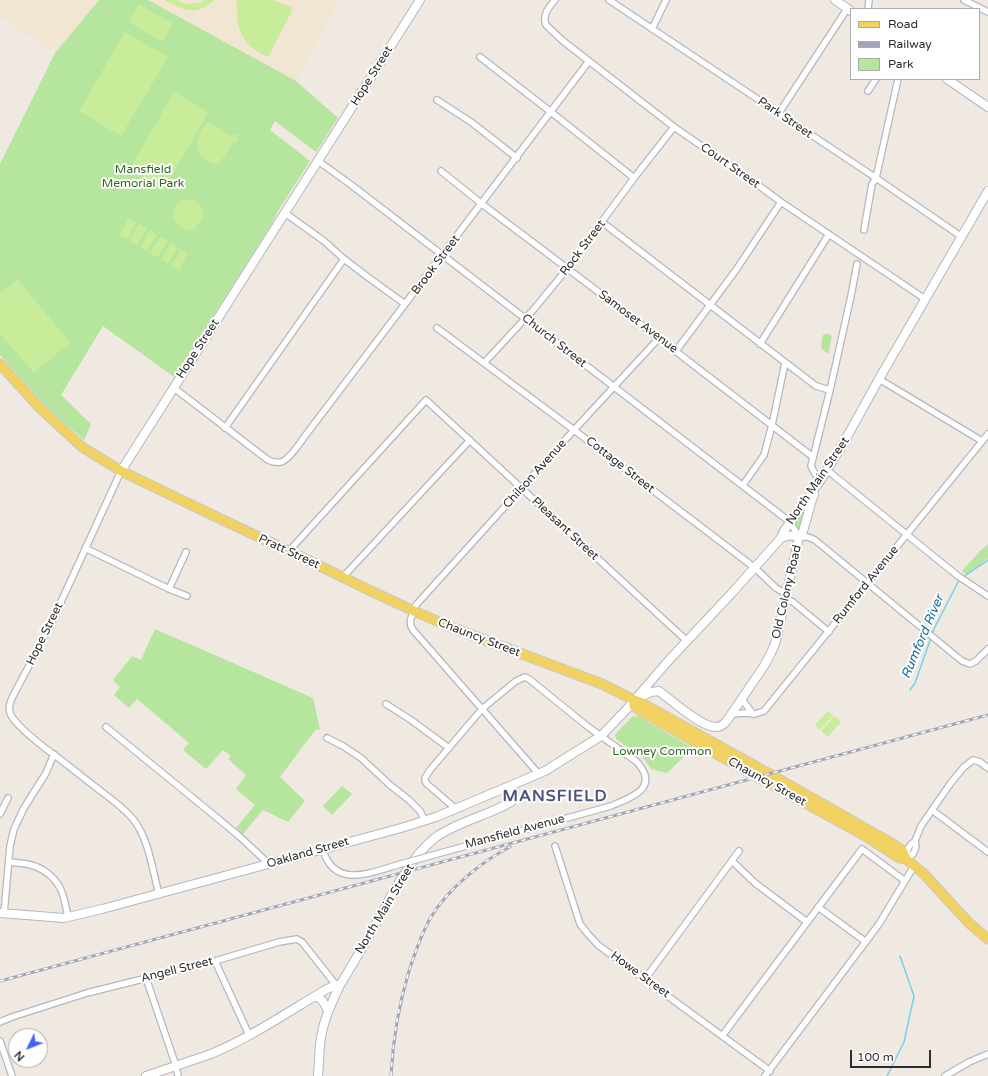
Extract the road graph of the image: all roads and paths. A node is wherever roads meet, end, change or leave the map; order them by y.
1 (420, 0) edge
2 (555, 0) edge
3 (609, 0) edge
4 (666, 0) edge
5 (835, 0) edge
6 (964, 0) edge
7 (849, 10) edge
8 (988, 12) edge
9 (652, 29) junction
10 (480, 57) dead end
11 (589, 61) junction
12 (875, 80) edge
13 (898, 80) edge
14 (948, 80) edge
15 (868, 91) dead end
16 (437, 100) dead end
17 (988, 107) edge
18 (551, 112) junction
19 (779, 113) junction
20 (674, 127) junction
21 (516, 158) junction
22 (318, 161) junction
23 (441, 171) dead end
24 (634, 178) junction
25 (876, 178) junction
26 (988, 191) edge
27 (781, 202) junction
28 (482, 204) junction
29 (285, 213) junction
30 (602, 222) junction
31 (864, 230) dead end
32 (829, 234) junction
33 (962, 237) junction
34 (443, 255) junction
35 (344, 259) junction
36 (857, 264) dead end
37 (567, 269) junction
38 (925, 299) junction
39 (405, 304) junction
40 (710, 305) junction
41 (525, 318) junction
42 (437, 328) dead end
43 (659, 338) junction
44 (760, 344) junction
45 (676, 351) junction
46 (484, 363) junction
47 (0, 364) edge
48 (785, 364) junction
49 (879, 379) junction
50 (614, 387) junction
51 (174, 388) junction
52 (830, 390) junction
53 (772, 425) junction
54 (226, 428) junction
55 (574, 430) junction
56 (988, 434) edge
57 (470, 440) junction
58 (982, 441) junction
59 (813, 457) junction
60 (827, 470) junction
61 (121, 471) junction
62 (820, 481) junction
63 (742, 485) junction
64 (522, 488) junction
65 (790, 522) junction
66 (906, 534) junction
67 (781, 538) junction
68 (799, 538) junction
69 (85, 548) junction
70 (289, 551) junction
71 (186, 552) dead end
72 (755, 568) junction
73 (343, 577) junction
74 (868, 584) junction
75 (169, 589) junction
76 (787, 595) junction
77 (186, 596) dead end
78 (988, 596) edge
79 (414, 611) junction
80 (828, 632) junction
81 (687, 641) junction
82 (988, 649) edge
83 (662, 669) junction
84 (659, 691) junction
85 (742, 698) junction
86 (634, 700) junction
87 (386, 704) dead end
88 (482, 709) junction
89 (732, 714) junction
90 (753, 714) junction
91 (106, 727) dead end
92 (601, 736) junction
93 (327, 738) dead end
94 (449, 748) junction
95 (54, 754) junction
96 (988, 768) edge
97 (538, 773) junction
98 (512, 785) junction
99 (8, 798) dead end
100 (456, 809) junction
101 (932, 810) junction
102 (0, 814) edge
103 (425, 821) junction
104 (555, 846) dead end
105 (324, 850) junction
106 (739, 851) dead end
107 (988, 852) edge
108 (906, 859) junction
109 (732, 861) junction
110 (9, 862) junction
111 (269, 864) junction
112 (914, 866) junction
113 (905, 881) junction
114 (159, 894) junction
115 (818, 907) junction
116 (2, 913) edge
117 (68, 917) junction
118 (807, 922) junction
119 (988, 939) edge
120 (866, 942) junction
121 (215, 960) junction
122 (146, 978) junction
123 (644, 979) junction
124 (338, 985) junction
125 (314, 997) junction
126 (328, 1012) junction
127 (0, 1022) edge
128 (249, 1035) junction
129 (722, 1036) junction
130 (0, 1041) edge
131 (988, 1054) edge
132 (176, 1066) junction
133 (770, 1071) junction
134 (12, 1076) edge
135 (146, 1076) edge
136 (178, 1076) edge
137 (318, 1076) edge
138 (765, 1076) edge
139 (945, 1076) edge

1 - 22 main road, Hope Street
2 - 11 street, Court Street
3 - 9 street, Park Street
4 - 9 street
5 - 7 main road
6 - 8 street
7 - 19 street
9 - 19 street, Park Street
10 - 18 street
11 - 18 street, Brook Street
11 - 20 street, Court Street
12 - 15 street
13 - 25 street
14 - 17 main road
16 - 21 street
18 - 21 street, Brook Street
18 - 24 street
19 - 25 street, Park Street
20 - 24 street, Rock Street
20 - 27 street, Court Street
21 - 28 street, Brook Street
22 - 29 main road, Hope Street
22 - 34 street, Church Street
23 - 28 street, Samoset Avenue
24 - 30 street, Rock Street
25 - 31 street
25 - 33 street, Park Street
26 - 33 main road, North Main Street
27 - 32 street, Court Street
27 - 40 street
28 - 34 street, Brook Street
28 - 37 street, Samoset Avenue
29 - 35 street
29 - 51 main road, Hope Street
30 - 37 street, Rock Street
30 - 40 street
32 - 38 street, Court Street
32 - 44 street
33 - 38 main road, North Main Street
34 - 39 street, Brook Street
34 - 41 street, Church Street
35 - 39 street
35 - 54 street
36 - 52 street
37 - 41 street, Rock Street
37 - 43 street, Samoset Avenue
38 - 49 main road, North Main Street
39 - 54 street, Brook Street
40 - 44 street
40 - 45 street
41 - 46 street, Rock Street
41 - 50 street, Church Street
42 - 46 street, Cottage Street
43 - 45 street, Samoset Avenue
43 - 50 street, Chilson Avenue
44 - 48 street
45 - 53 street, Samoset Avenue
46 - 55 street, Cottage Street
47 - 61 main road, Pratt Street
48 - 52 street
48 - 53 street
49 - 58 street
49 - 60 main road, North Main Street
50 - 55 street, Chilson Avenue
50 - 63 street, Church Street
51 - 54 street
51 - 61 main road, Hope Street
52 - 59 street
53 - 59 street, Samoset Avenue
53 - 63 street
55 - 64 street, Chilson Avenue
55 - 72 street, Cottage Street
56 - 58 street, Rumford Avenue
57 - 64 street, Pleasant Street
57 - 70 street, Pleasant Street
57 - 73 street
58 - 66 street, Rumford Avenue
59 - 62 street
60 - 62 main road, North Main Street
60 - 66 street
61 - 69 street, Hope Street
61 - 70 main road, Pratt Street
62 - 65 main road, North Main Street
62 - 68 main road, Old Colony Road
63 - 65 street, Church Street
64 - 79 street, Chilson Avenue
64 - 81 street, Pleasant Street
65 - 67 main road, North Main Street
65 - 68 street
66 - 74 street, Rumford Avenue
66 - 78 street
67 - 68 main road
67 - 72 main road, North Main Street
68 - 74 street
68 - 76 main road, Old Colony Road
69 - 75 street
69 - 95 street, Hope Street
70 - 73 main road, Pratt Street
71 - 75 street
72 - 76 street, Cottage Street
72 - 81 main road, North Main Street
73 - 79 main road, Pratt Street
74 - 80 street, Rumford Avenue
74 - 82 street
75 - 77 street
76 - 80 street, Cottage Street
76 - 85 main road, Old Colony Road
79 - 86 main road, Chauncy Street
79 - 88 street
80 - 90 street, Rumford Avenue
81 - 83 main road, North Main Street
83 - 84 main road
83 - 86 main road, North Main Street
84 - 86 main road
84 - 89 main road, Old Colony Road
85 - 89 main road, Old Colony Road
85 - 90 street
86 - 92 main road, North Main Street
86 - 108 main road, Chauncy Street
87 - 94 street
88 - 92 street, Mansfield Avenue
88 - 94 street
88 - 97 street
89 - 90 street
91 - 111 street
92 - 97 main road, Oakland Street
92 - 105 street, Mansfield Avenue, bridge
93 - 103 street
94 - 100 street
95 - 110 street
95 - 114 street
96 - 101 street
97 - 98 main road, Oakland Street
98 - 100 main road, Oakland Street
98 - 124 main road, North Main Street
99 - 102 street
100 - 103 main road, Oakland Street
101 - 107 street
101 - 108 street
103 - 105 main road, Oakland Street
104 - 123 street, Howe Street
105 - 111 main road, Oakland Street
106 - 109 street
108 - 112 main road, Chauncy Street
109 - 118 street
109 - 123 street
110 - 116 street
110 - 117 street
111 - 114 main road, Oakland Street
112 - 113 street
112 - 119 main road, Chauncy Street
113 - 115 street
113 - 120 street
114 - 117 main road, Oakland Street
115 - 118 street
115 - 120 street
116 - 117 main road, Oakland Street
118 - 129 street
120 - 133 street
121 - 122 street, Angell Street
121 - 124 street, Angell Street
121 - 128 street
122 - 127 street, Angell Street
122 - 132 street
123 - 129 street, Howe Street
124 - 125 main road
124 - 126 main road
125 - 126 main road
125 - 128 main road
126 - 137 main road
128 - 132 main road
129 - 133 street, Howe Street
130 - 134 street
131 - 139 street
132 - 135 main road
132 - 136 street
133 - 138 street

